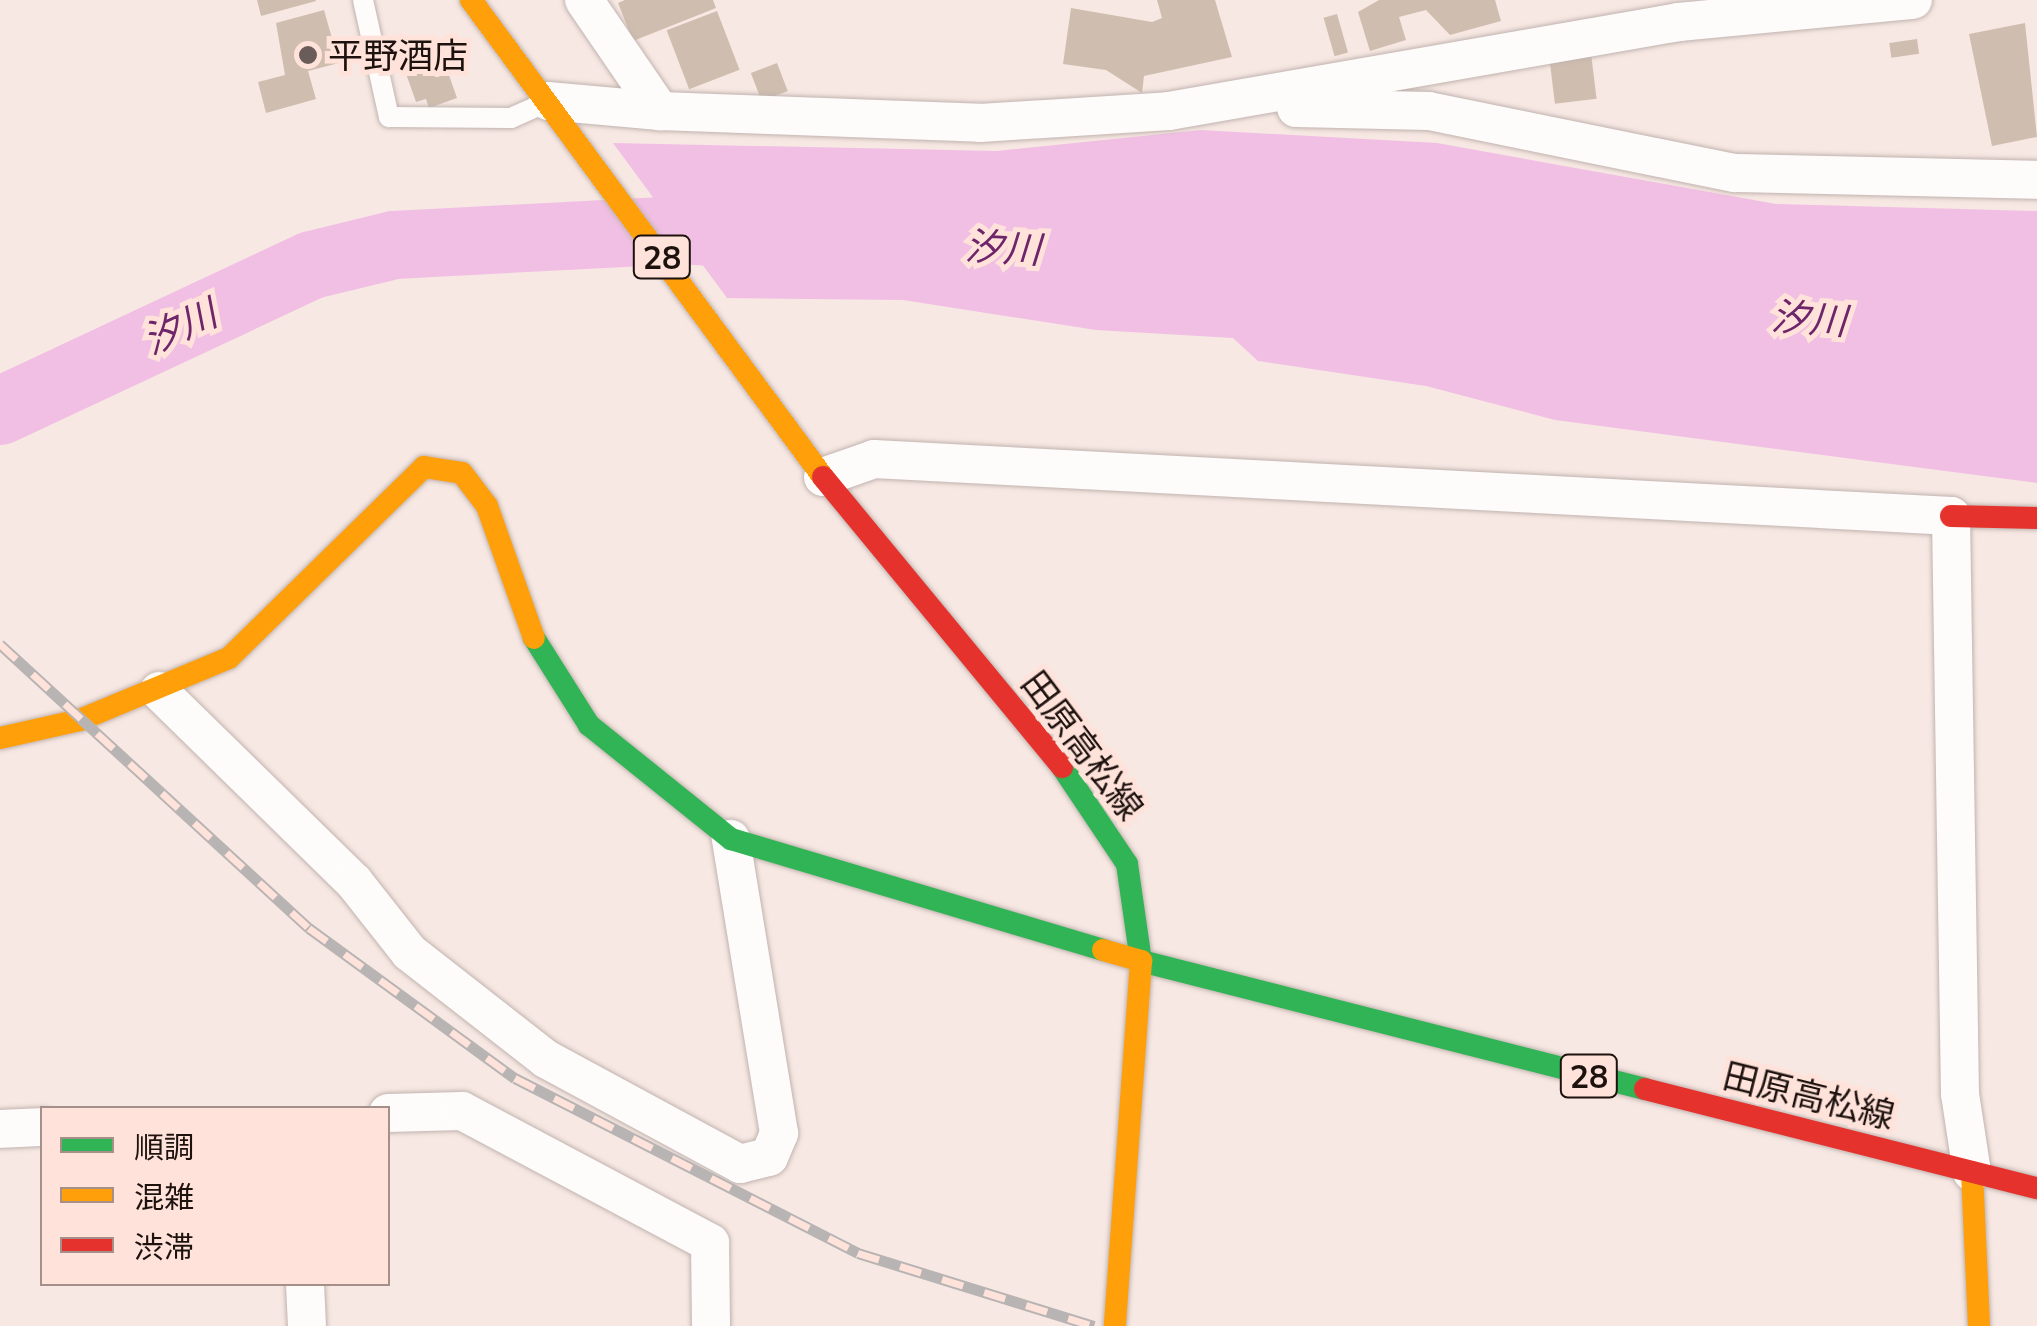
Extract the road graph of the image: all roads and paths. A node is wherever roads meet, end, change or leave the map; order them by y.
1 (363, 0) edge
2 (472, 0) edge
3 (584, 0) edge
4 (1913, 0) edge
5 (1676, 11) edge
6 (555, 111) junction
7 (660, 111) junction
8 (1169, 111) junction
9 (2037, 180) edge
10 (823, 478) junction
11 (1951, 516) junction
12 (2037, 518) edge
13 (158, 691) junction
14 (0, 738) edge
15 (731, 838) junction
16 (1141, 961) junction
17 (390, 1113) edge
18 (40, 1127) edge
19 (0, 1129) edge
20 (1972, 1172) junction
21 (2037, 1188) edge
22 (305, 1286) edge
23 (307, 1326) edge
24 (711, 1326) edge
25 (1115, 1326) edge
26 (1979, 1326) edge

1 - 6 lane
2 - 6 main road, 田原高松線 / 28
3 - 7 street
4 - 5 street
5 - 8 street
6 - 7 street
6 - 10 main road, 田原高松線 / 28
7 - 8 street
8 - 9 street
10 - 11 street
10 - 16 main road, 田原高松線 / 28
11 - 12 main road
11 - 20 street
13 - 14 main road
13 - 15 main road
13 - 15 street
15 - 16 main road
16 - 20 main road, 田原高松線 / 28
16 - 25 main road
17 - 24 street
18 - 19 street
20 - 21 main road, 田原高松線 / 28
20 - 26 main road
22 - 23 street

